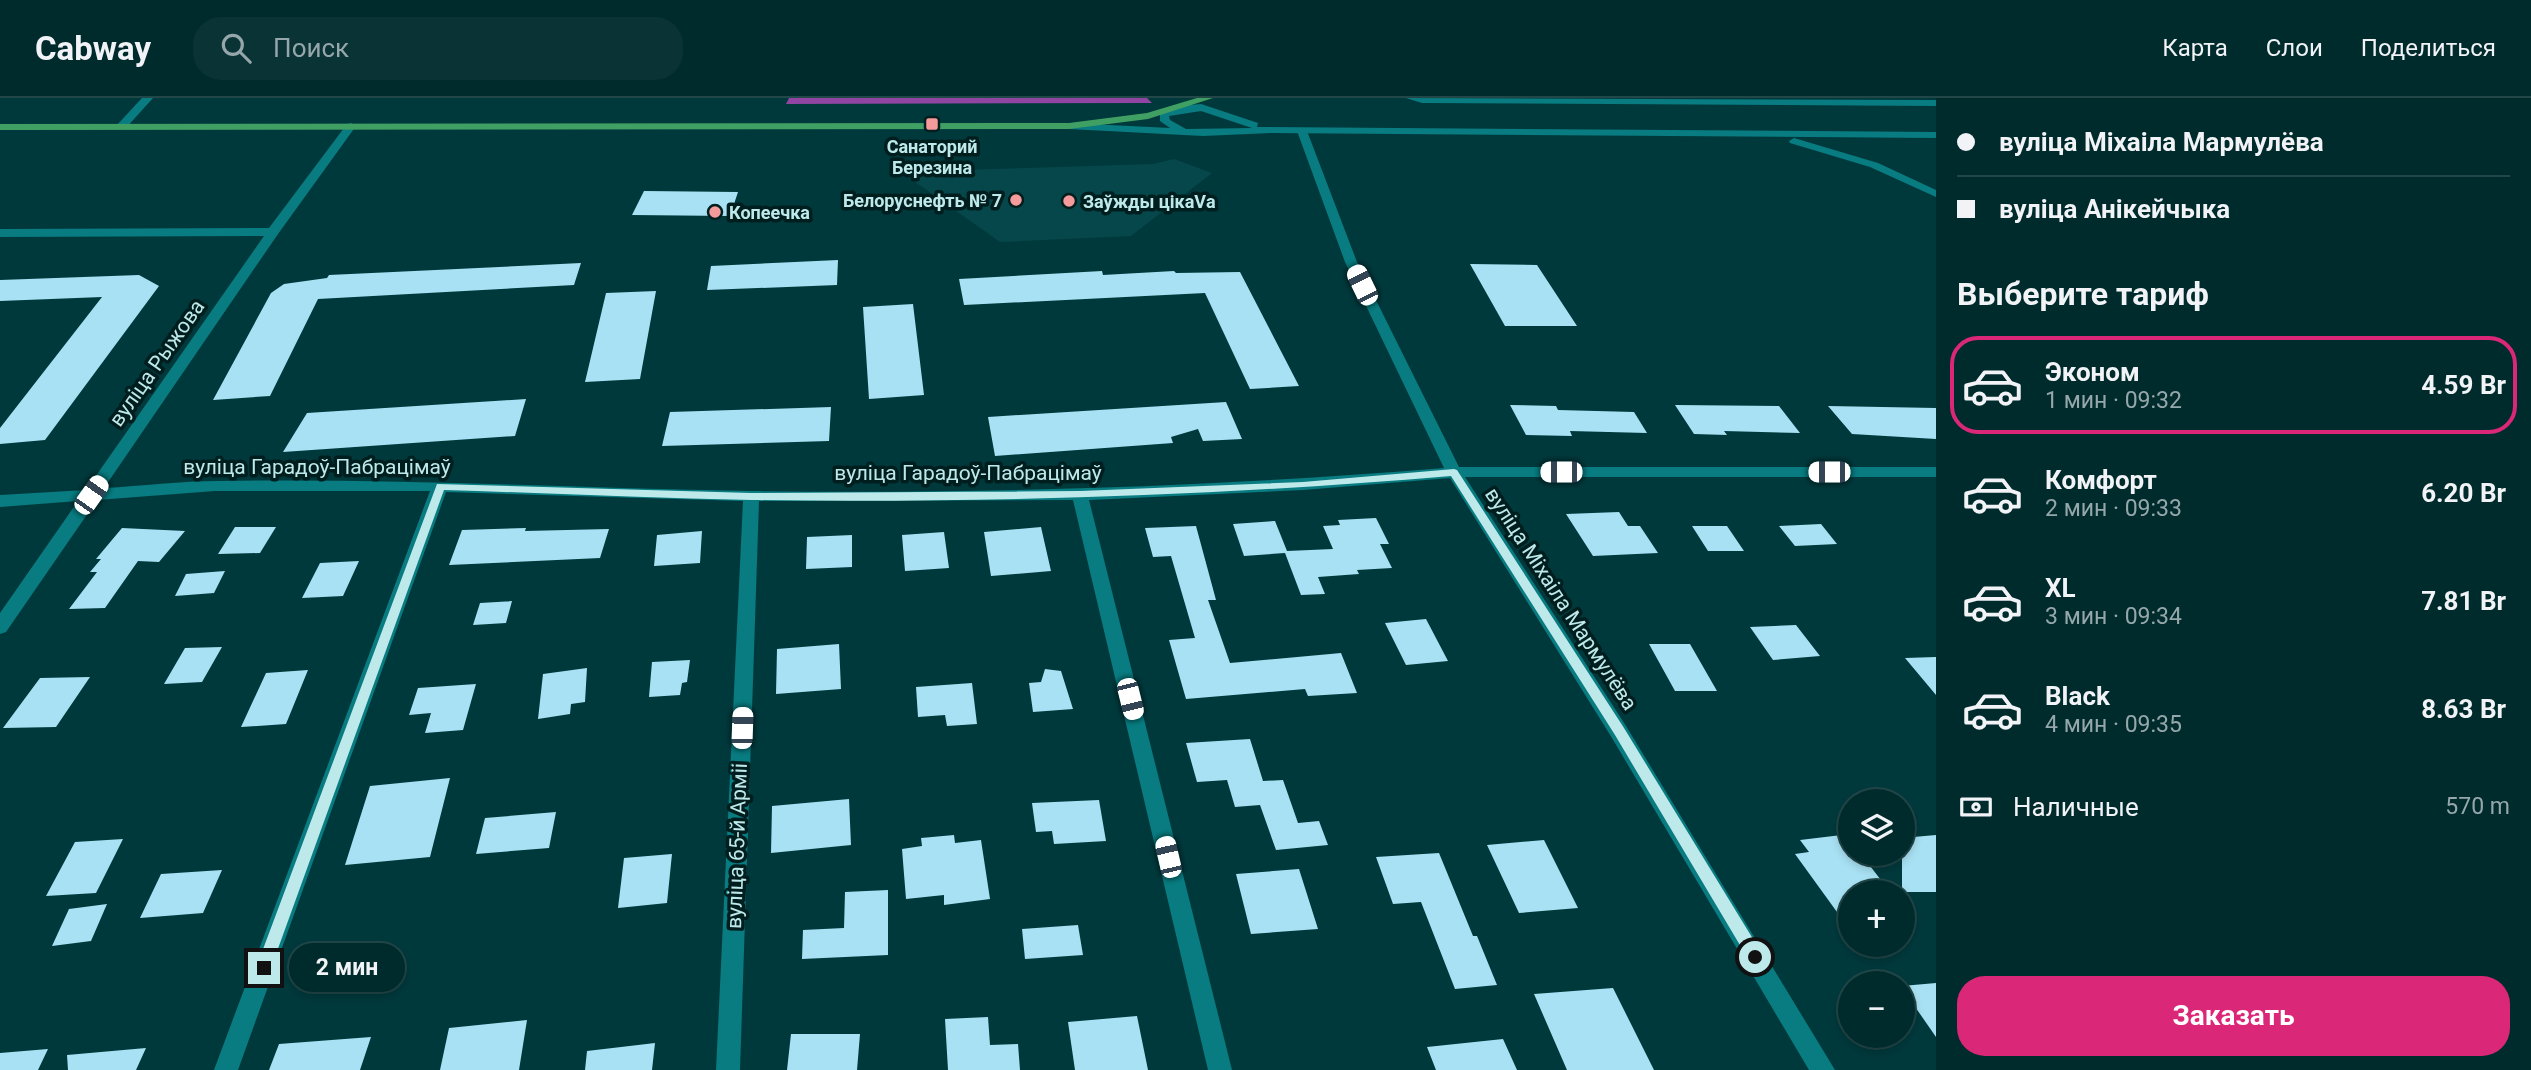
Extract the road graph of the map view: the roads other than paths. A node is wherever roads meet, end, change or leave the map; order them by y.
1 (1208, 98) edge
2 (1411, 98) edge
3 (146, 101) edge
4 (1178, 103) edge
5 (1936, 103) edge
6 (1229, 109) junction
7 (351, 126) junction
8 (1069, 126) junction
9 (0, 127) edge
10 (121, 127) junction
11 (1224, 130) junction
12 (1271, 130) junction
13 (1183, 131) junction
14 (1302, 131) junction
15 (1763, 134) junction
16 (1936, 135) edge
17 (1936, 194) edge
18 (273, 232) junction
19 (0, 233) edge
20 (1454, 472) junction
21 (1936, 472) edge
22 (440, 486) junction
23 (91, 495) junction
24 (1080, 495) junction
25 (751, 496) junction
26 (0, 501) edge
27 (0, 627) edge
28 (226, 1070) edge
29 (728, 1070) edge
30 (1220, 1070) edge
31 (1823, 1070) edge

1 - 4 main road
2 - 5 street
3 - 10 street
4 - 6 street
4 - 8 main road
4 - 13 street
6 - 11 street
6 - 12 street
7 - 8 main road
7 - 10 main road
7 - 18 street, вуліца Рыжова
8 - 13 street
9 - 10 main road
11 - 12 street
11 - 13 street
12 - 14 street
14 - 15 street
14 - 20 street, вуліца Міхаіла Мармулёва
15 - 16 street
15 - 17 street
18 - 19 street
18 - 23 street, вуліца Рыжова
20 - 21 street, вуліца Гарадоў-Пабрацімаў
20 - 24 street, вуліца Гарадоў-Пабрацімаў
20 - 31 street, вуліца Міхаіла Мармулёва
22 - 23 street, вуліца Гарадоў-Пабрацімаў
22 - 25 street, вуліца Гарадоў-Пабрацімаў
22 - 28 street
23 - 26 street, вуліца Гарадоў-Пабрацімаў
23 - 27 street, вуліца Рыжова
24 - 25 street, вуліца Гарадоў-Пабрацімаў
24 - 30 street
25 - 29 street, вуліца 65-й Арміі

